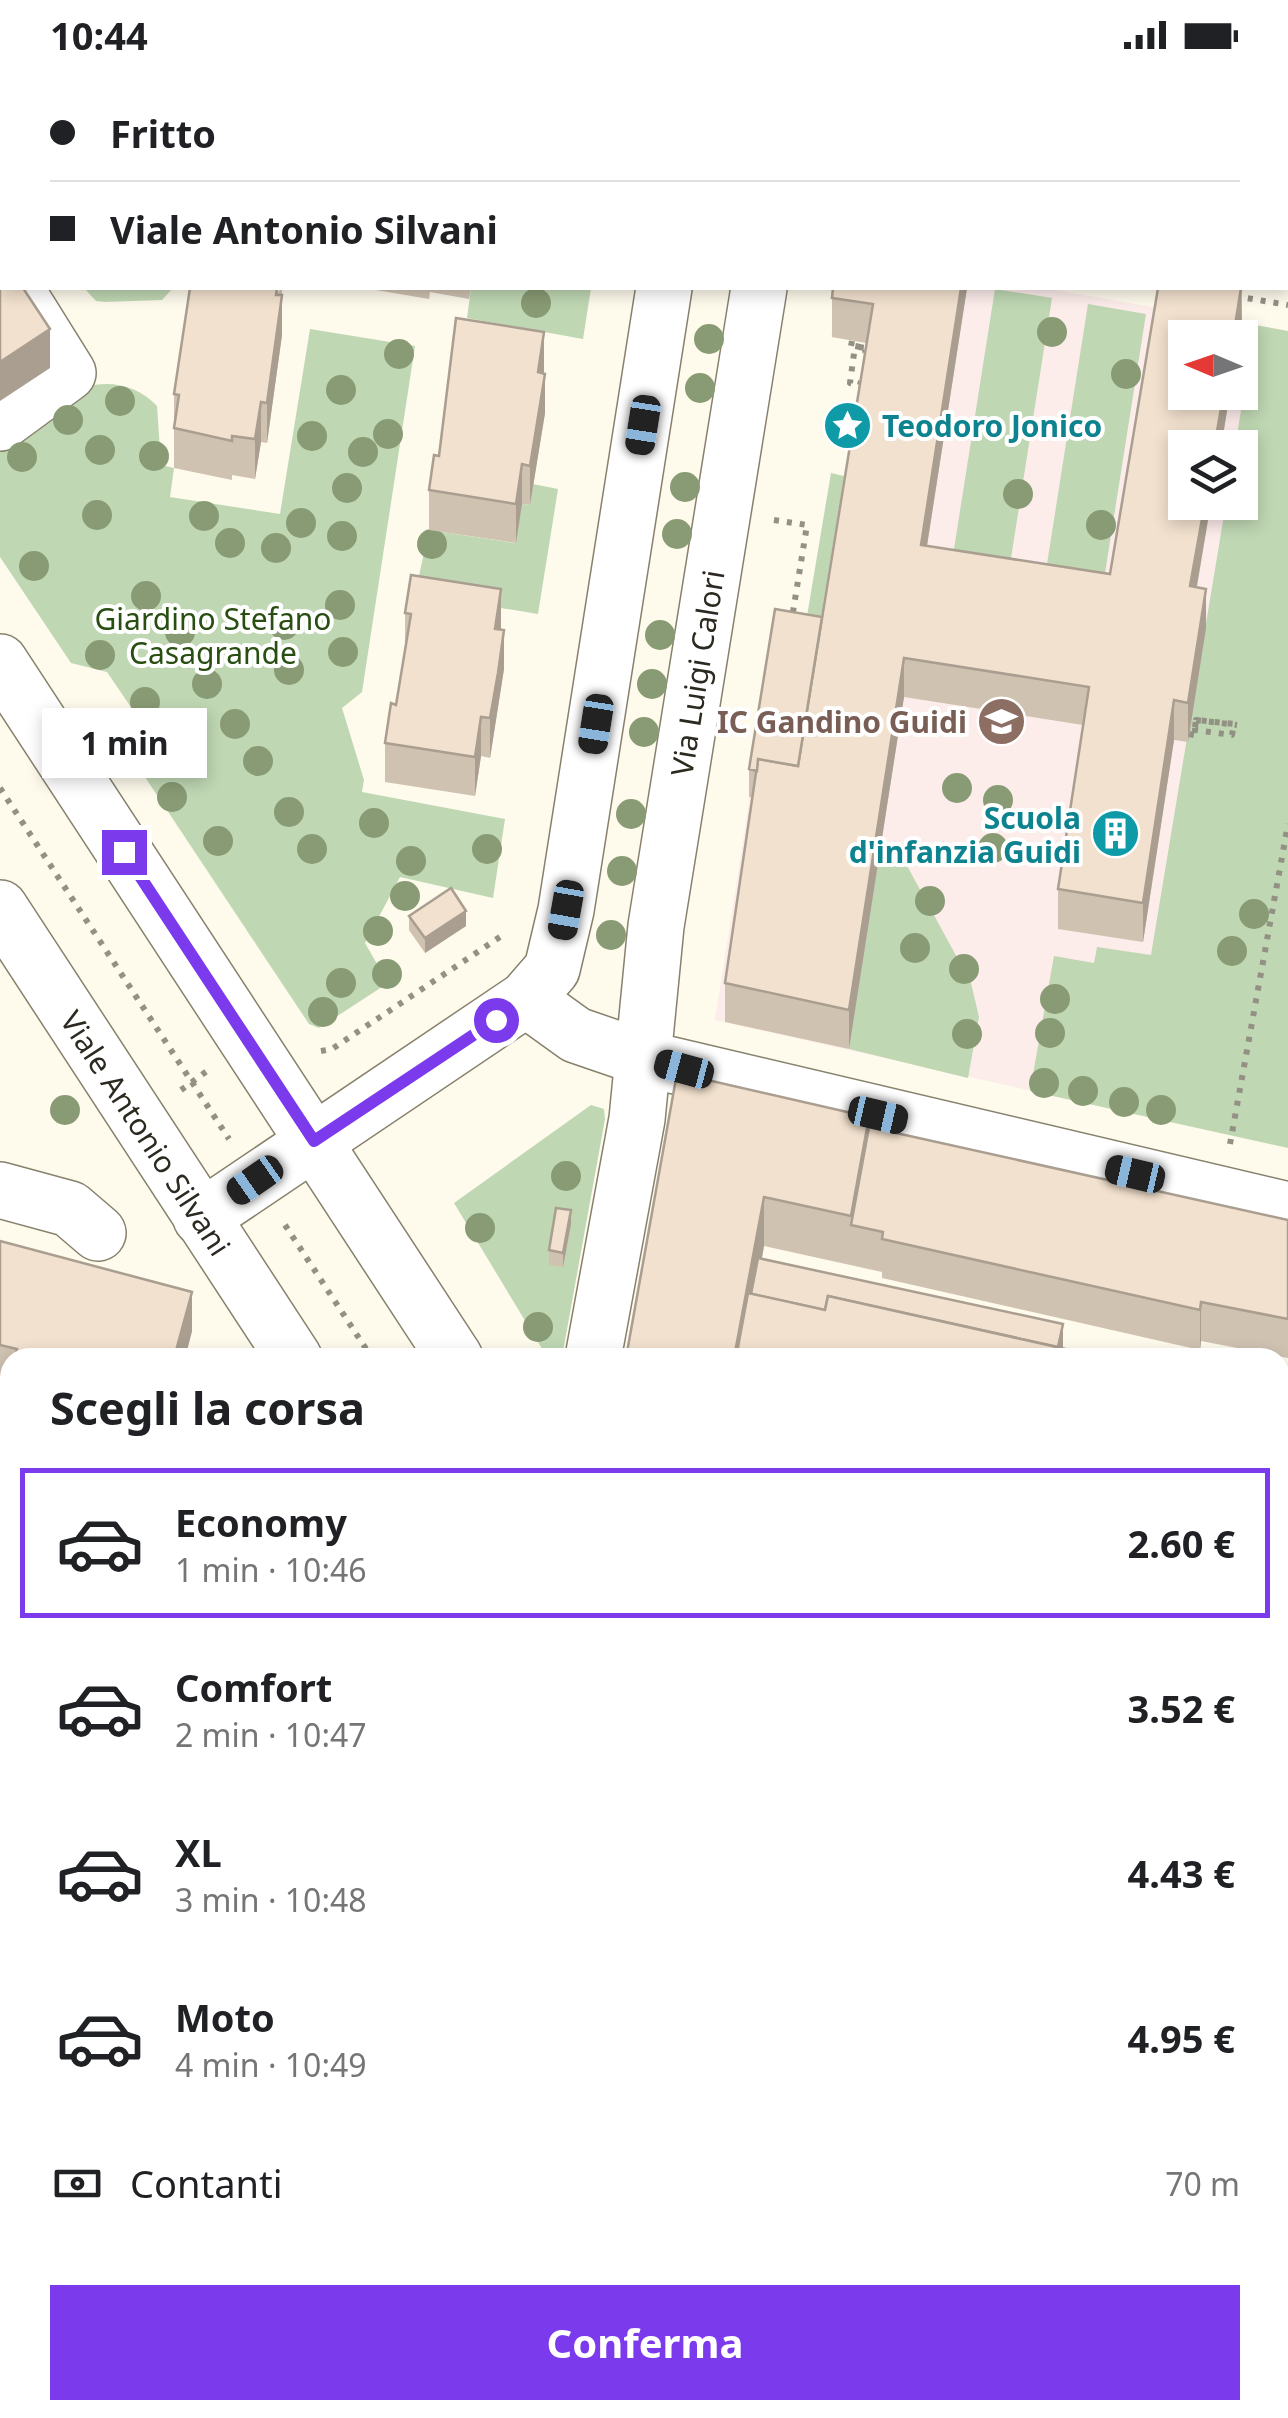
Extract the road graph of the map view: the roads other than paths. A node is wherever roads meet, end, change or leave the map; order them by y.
1 (16, 290) edge
2 (664, 290) edge
3 (760, 290) edge
4 (0, 422) edge
5 (0, 662) edge
6 (0, 908) edge
7 (526, 999) junction
8 (646, 1059) junction
9 (314, 1141) junction
10 (0, 1190) edge
11 (1288, 1210) edge
12 (201, 1218) junction
13 (98, 1233) dead end
14 (276, 1347) edge
15 (449, 1348) edge
16 (595, 1348) edge

1 - 4 street
2 - 7 street
3 - 8 street, Via Luigi Calori
5 - 9 street
6 - 12 street, Viale Antonio Silvani
7 - 8 street
7 - 9 street
8 - 11 street
8 - 16 street, Via Luigi Calori
9 - 12 street
9 - 15 street
10 - 13 street
12 - 14 street, Viale Antonio Silvani

